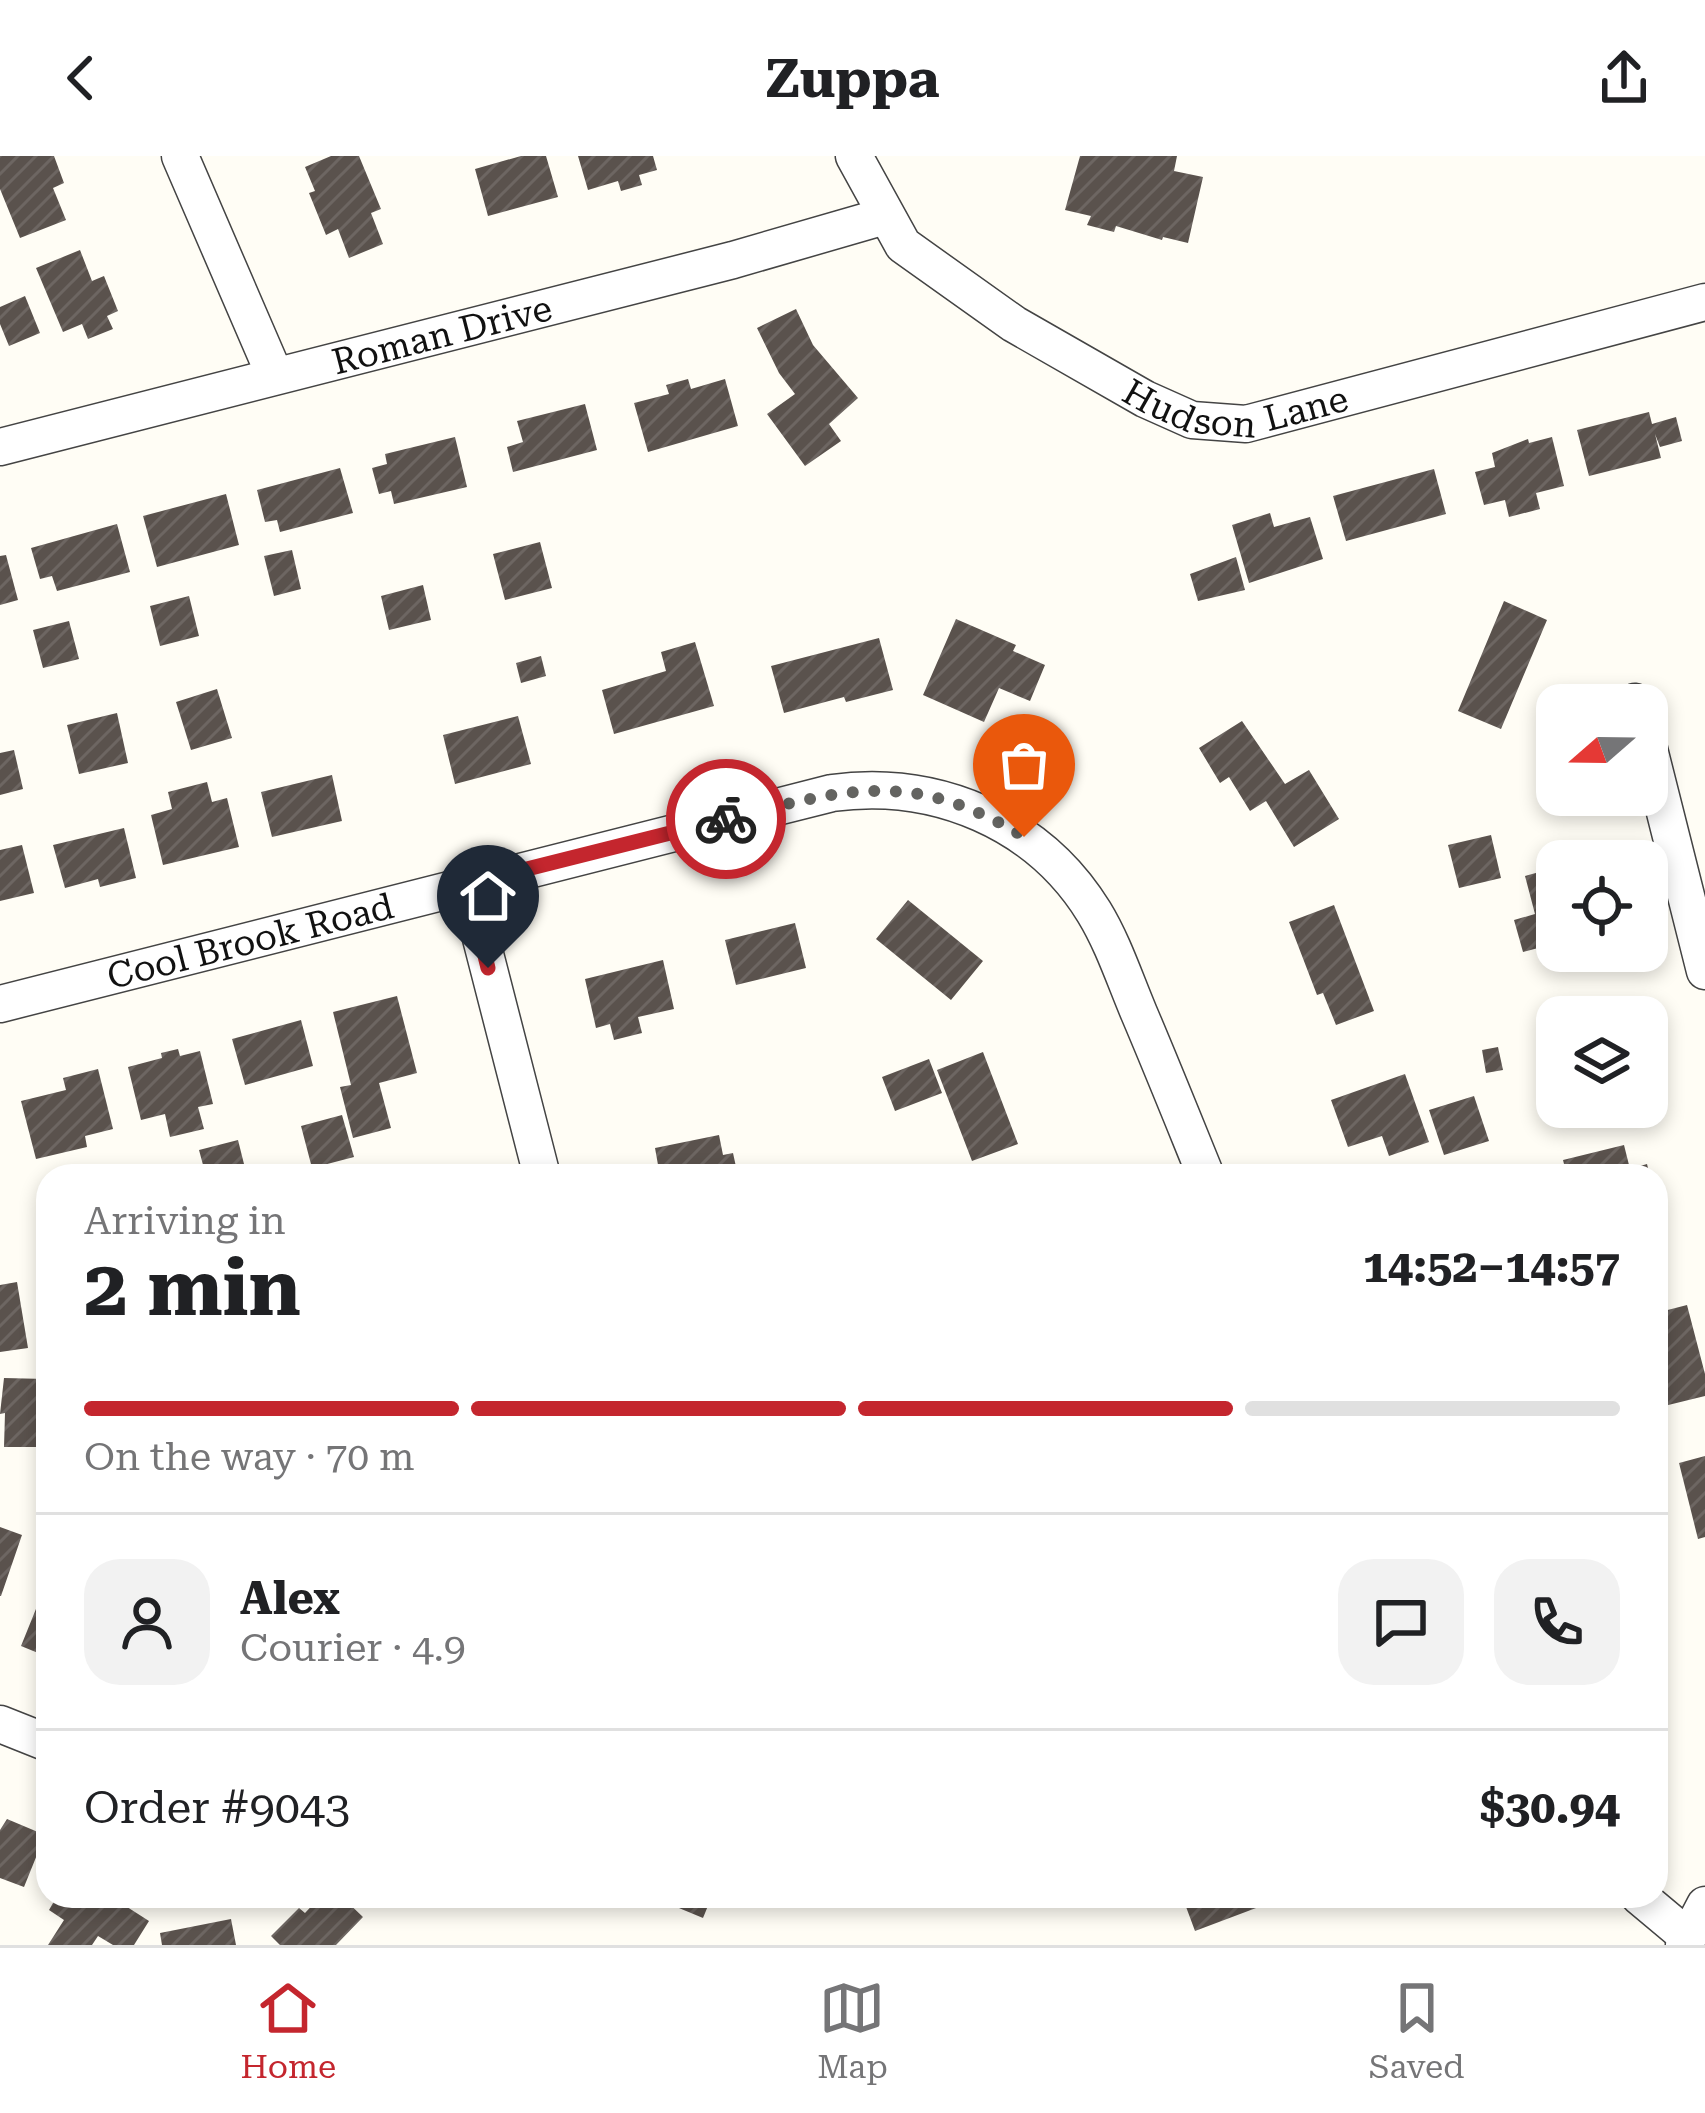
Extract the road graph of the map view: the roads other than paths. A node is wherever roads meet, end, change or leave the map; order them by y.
1 (180, 156) edge
2 (854, 156) edge
3 (885, 216) junction
4 (1705, 302) edge
5 (275, 376) junction
6 (0, 447) edge
7 (1666, 816) edge
8 (467, 884) junction
9 (1705, 971) edge
10 (0, 1004) edge
11 (539, 1164) edge
12 (1202, 1164) edge
13 (0, 1724) edge
14 (36, 1738) edge
15 (1658, 1908) edge
16 (1692, 1929) edge

1 - 5 street
2 - 3 street, Hudson Lane
3 - 4 street, Hudson Lane
3 - 5 street, Roman Drive
5 - 6 street, Roman Drive
7 - 9 street
8 - 10 street, Cool Brook Road
8 - 11 street
8 - 12 street, Cool Brook Road
13 - 14 street
15 - 16 street

